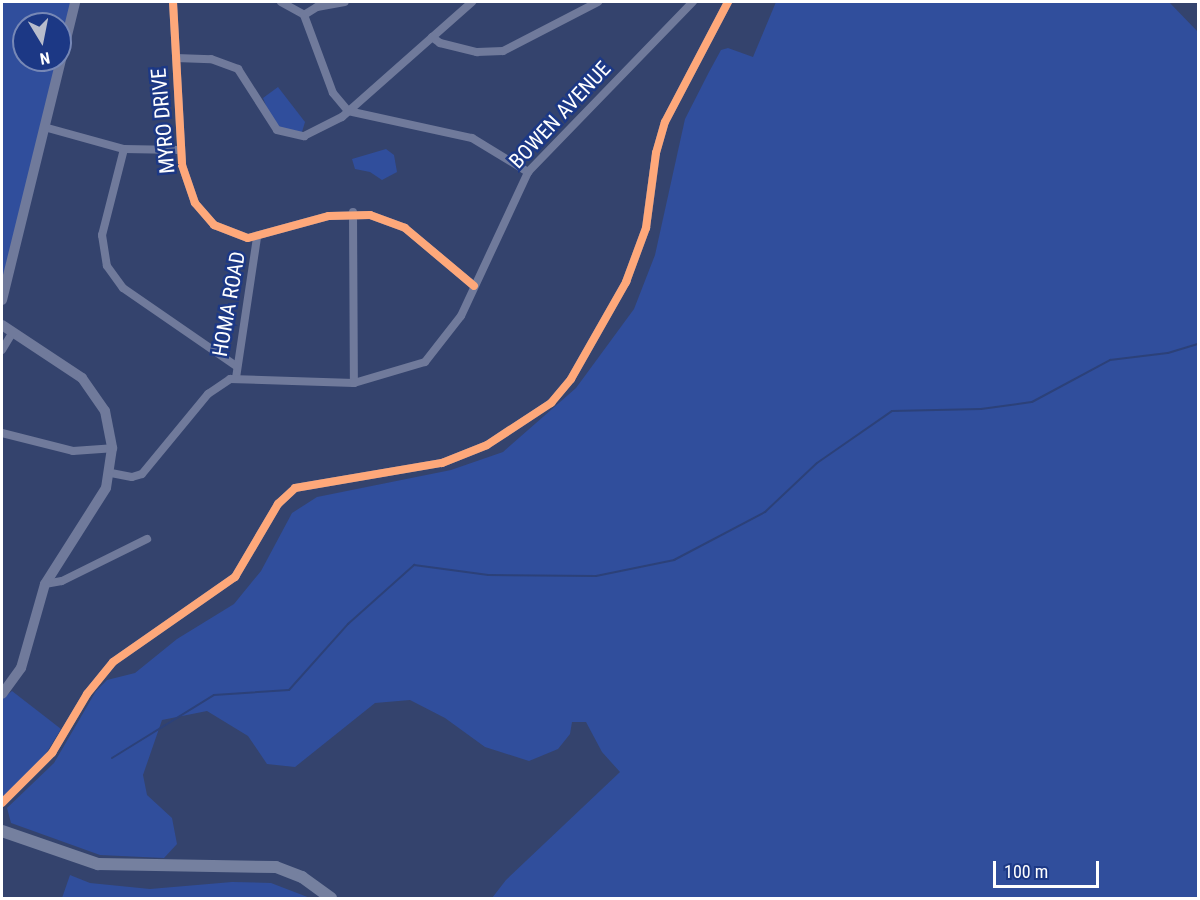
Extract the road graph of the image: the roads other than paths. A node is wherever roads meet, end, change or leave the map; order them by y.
1 (75, 2) edge
2 (173, 2) edge
3 (281, 2) edge
4 (345, 2) edge
5 (472, 2) edge
6 (598, 2) edge
7 (693, 2) edge
8 (728, 2) edge
9 (304, 15) junction
10 (432, 37) junction
11 (176, 58) junction
12 (348, 111) junction
13 (44, 127) junction
14 (124, 149) junction
15 (180, 150) junction
16 (528, 172) junction
17 (353, 212) junction
18 (257, 237) junction
19 (474, 286) junction
20 (2, 300) edge
21 (2, 325) edge
22 (13, 332) junction
23 (2, 350) edge
24 (236, 366) junction
25 (236, 378) junction
26 (354, 383) junction
27 (2, 433) edge
28 (112, 448) junction
29 (111, 473) junction
30 (147, 539) dead end
31 (45, 584) junction
32 (2, 694) edge
33 (2, 803) edge
34 (2, 831) edge
35 (16, 837) junction
36 (2, 840) edge
37 (331, 898) edge

1 - 13 street
2 - 11 street, MYRO DRIVE
3 - 9 street
4 - 9 street
5 - 10 street
6 - 10 street
7 - 16 street, BOWEN AVENUE
8 - 33 street
9 - 12 street
10 - 12 street
11 - 12 street
11 - 15 street, MYRO DRIVE
12 - 16 street
13 - 14 street
13 - 20 street
14 - 15 street
14 - 24 street
15 - 18 street, MYRO DRIVE
16 - 19 street, BOWEN AVENUE
17 - 18 street, MYRO DRIVE
17 - 19 street, MYRO DRIVE
17 - 26 street
18 - 24 street, HOMA ROAD
19 - 26 street, BOWEN AVENUE
21 - 22 street
22 - 23 street
22 - 28 street
24 - 25 street, HOMA ROAD
25 - 26 street, BOWEN AVENUE
25 - 29 street
27 - 28 street
28 - 29 street
29 - 31 street
30 - 31 street
31 - 32 street
34 - 35 main road
35 - 36 main road
35 - 37 main road

